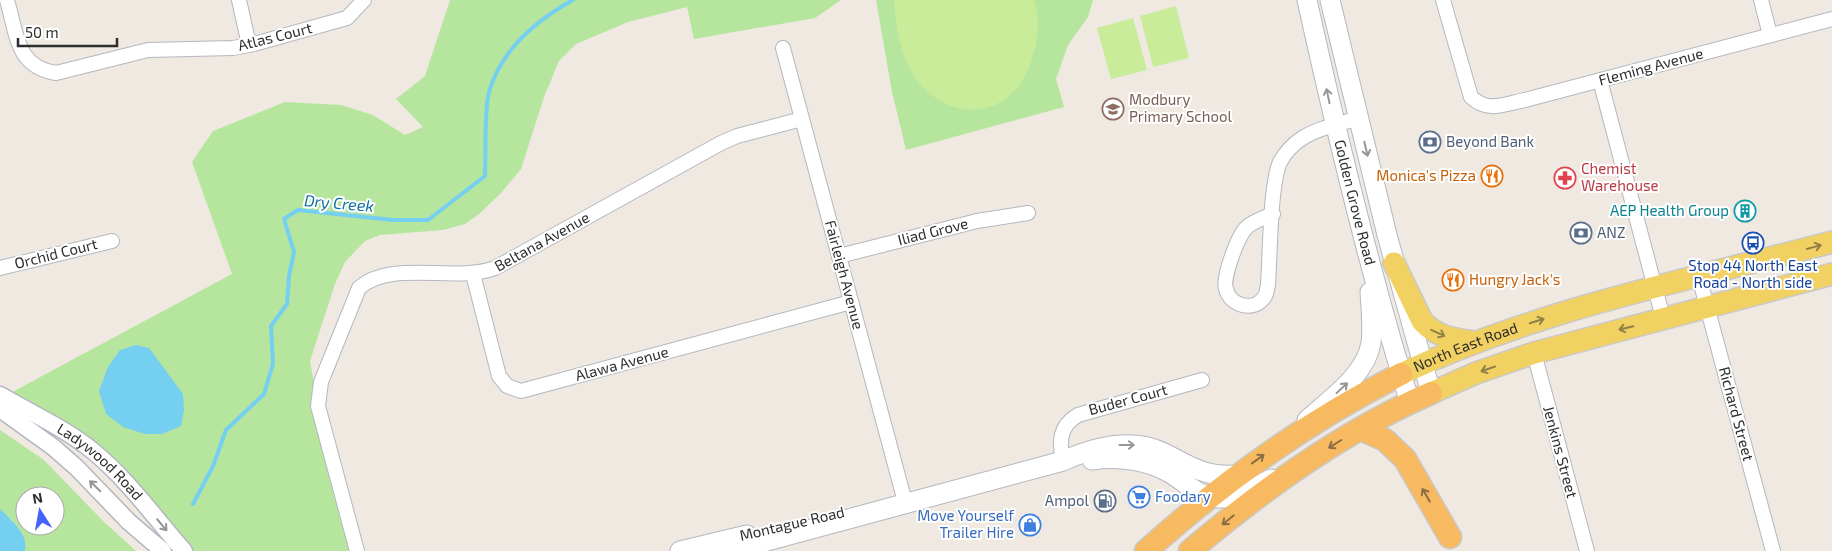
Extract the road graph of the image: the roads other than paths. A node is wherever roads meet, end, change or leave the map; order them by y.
1 (7, 0) edge
2 (239, 0) edge
3 (364, 0) edge
4 (1307, 0) edge
5 (1330, 0) edge
6 (1443, 0) edge
7 (1761, 0) edge
8 (1832, 18) edge
9 (1770, 35) junction
10 (249, 45) junction
11 (783, 48) dead end
12 (1600, 80) junction
13 (1359, 118) junction
14 (802, 119) junction
15 (1334, 126) junction
16 (1028, 213) dead end
17 (1273, 214) junction
18 (112, 241) dead end
19 (1832, 242) edge
20 (839, 256) junction
21 (1370, 262) junction
22 (1394, 263) junction
23 (0, 268) edge
24 (473, 274) junction
25 (1832, 274) edge
26 (1699, 277) junction
27 (1655, 289) junction
28 (851, 302) junction
29 (1707, 306) junction
30 (1663, 318) junction
31 (1474, 342) junction
32 (1534, 353) junction
33 (1423, 364) junction
34 (1401, 374) junction
35 (1202, 380) dead end
36 (1431, 393) junction
37 (0, 395) edge
38 (1410, 403) junction
39 (0, 409) edge
40 (1361, 429) junction
41 (1280, 444) junction
42 (1310, 460) junction
43 (1063, 461) junction
44 (1237, 475) junction
45 (1209, 497) junction
46 (905, 502) junction
47 (1450, 537) dead end
48 (163, 551) edge
49 (184, 551) edge
50 (357, 551) edge
51 (680, 551) edge
52 (730, 551) edge
53 (1146, 551) edge
54 (1190, 551) edge
55 (1587, 551) edge
56 (1773, 551) edge

1 - 10 street, Atlas Court
2 - 10 street
3 - 10 street, Atlas Court
15 -> 4 main road, Golden Grove Road
5 - 13 main road, Golden Grove Road
6 - 12 street, Fleming Avenue
7 - 9 street
8 - 9 street, Fleming Avenue
9 - 12 street, Fleming Avenue
11 - 14 street, Fairleigh Avenue
12 - 27 street
13 - 15 street
13 -> 22 main road, Golden Grove Road
14 - 20 street, Fairleigh Avenue
14 - 24 street, Beltana Avenue
15 - 17 street
15 - 21 main road, Golden Grove Road
16 - 20 street, Iliad Grove
17 - 17 street
18 - 23 street, Orchid Court
26 -> 19 main road, North East Road
20 - 28 street, Fairleigh Avenue
21 - 34 main road, Golden Grove Road
41 -> 21 main road
22 -> 31 main road
22 - 33 main road, Golden Grove Road
24 - 28 street, Alawa Avenue
24 - 50 street, Beltana Avenue
25 - 29 main road, North East Road
26 - 27 main road, North East Road
26 - 29 street, Richard Street
27 - 30 street
31 -> 27 main road, North East Road
28 - 46 street, Fairleigh Avenue
29 - 30 main road, North East Road
29 - 56 street, Richard Street
30 -> 32 main road, North East Road
31 - 33 main road, North East Road
32 -> 36 main road, North East Road
32 - 55 street, Jenkins Street
33 - 34 main road, North East Road
33 - 36 main road, Golden Grove Road
34 - 38 main road, Golden Grove Road
34 - 41 highway, North East Road
35 - 43 street, Buder Court
36 - 38 highway, North East Road
37 -> 49 street, Ladywood Road
38 - 40 highway, North East Road
48 -> 39 street, Ladywood Road
40 -> 42 highway, North East Road
47 -> 40 highway
44 -> 41 highway, North East Road
42 - 45 main road, Montague Road
42 -> 54 highway, North East Road
43 -> 44 main road, Montague Road
43 - 45 main road, Montague Road
43 - 46 main road, Montague Road
44 - 45 highway, North East Road
45 - 53 highway, North East Road
46 - 51 main road, Montague Road
46 - 52 main road, Montague Road

